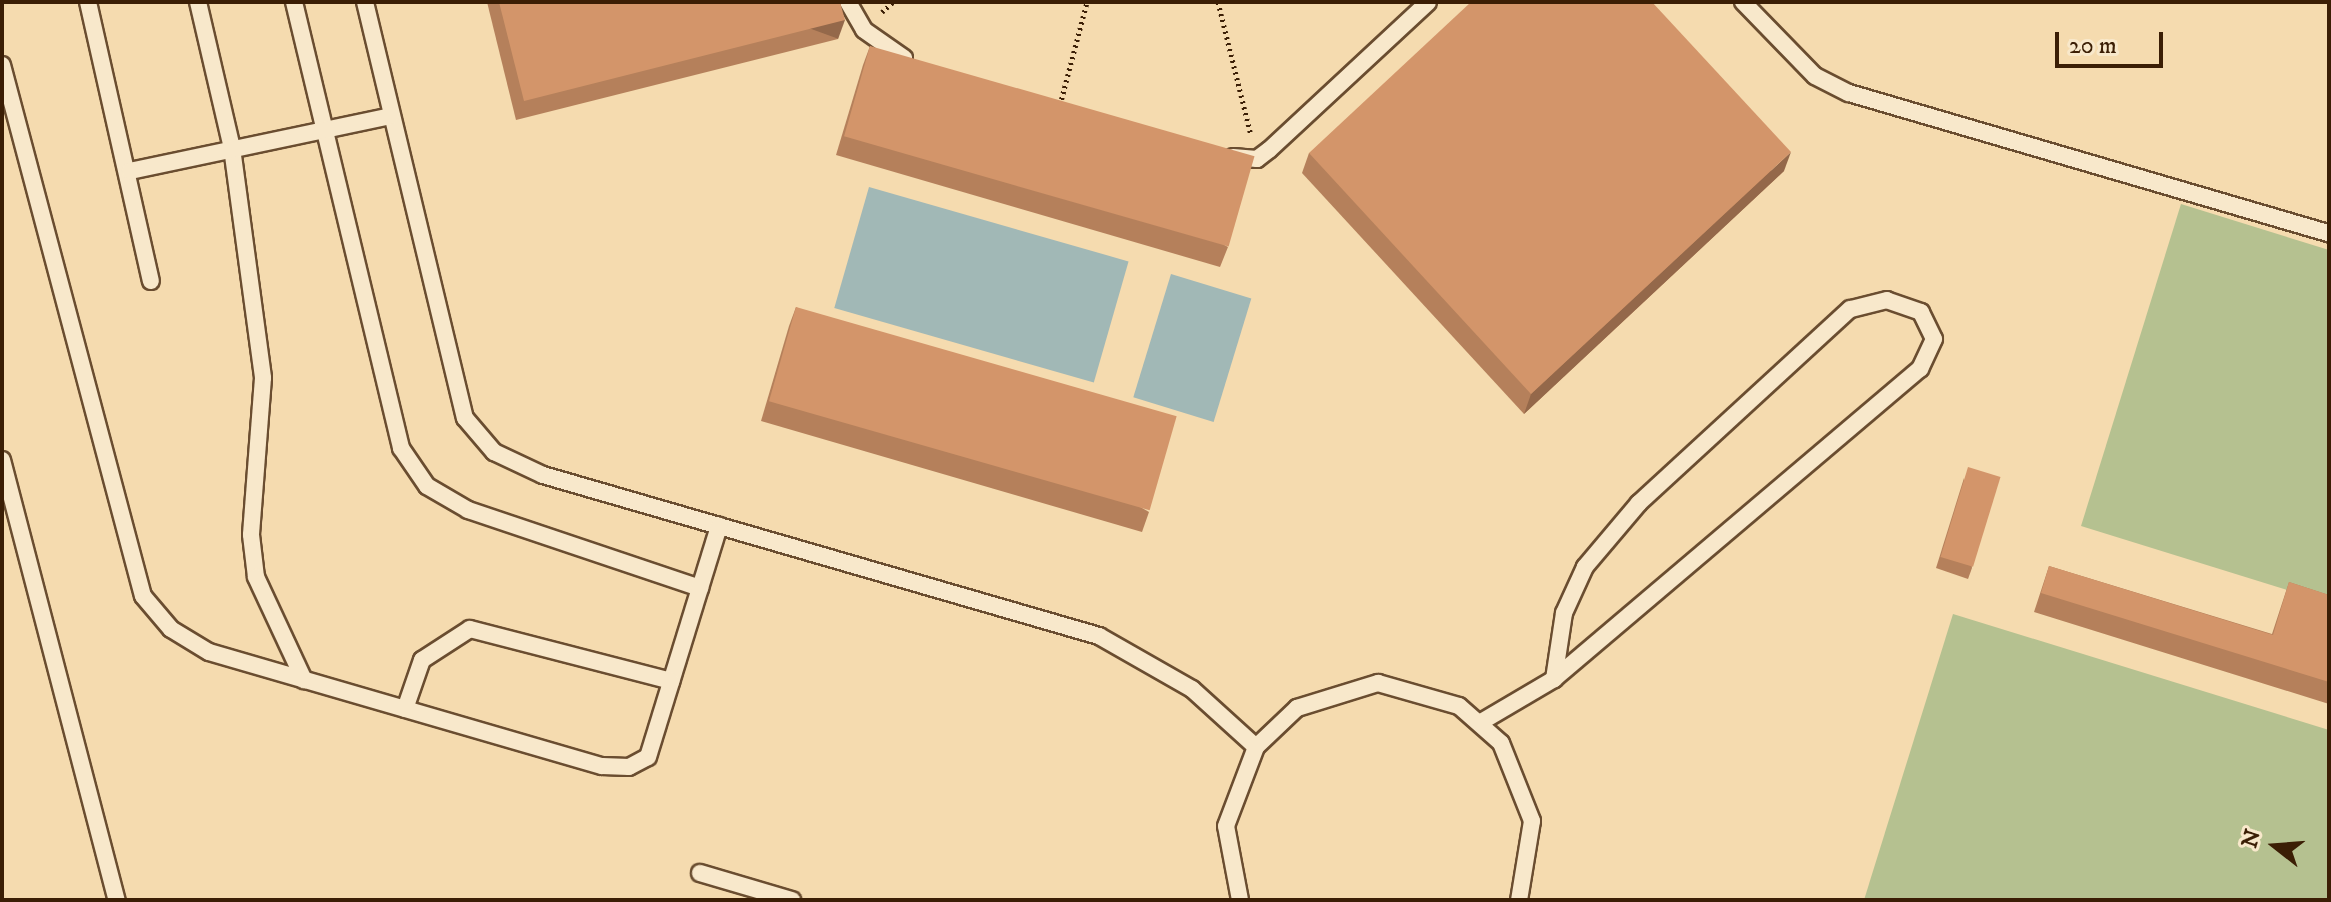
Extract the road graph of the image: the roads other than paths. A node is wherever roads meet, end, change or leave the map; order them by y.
1 (88, 2) edge
2 (198, 2) edge
3 (294, 2) edge
4 (365, 2) edge
5 (848, 2) edge
6 (1428, 2) edge
7 (1743, 2) edge
8 (918, 62) edge
9 (2, 65) edge
10 (390, 116) junction
11 (322, 128) junction
12 (232, 148) junction
13 (1212, 151) edge
14 (130, 171) junction
15 (2329, 233) edge
16 (151, 281) dead end
17 (2, 460) edge
18 (719, 526) junction
19 (700, 588) junction
20 (1554, 679) junction
21 (304, 680) junction
22 (671, 681) junction
23 (405, 709) junction
24 (1481, 722) junction
25 (1256, 747) junction
26 (700, 873) dead end
27 (117, 900) edge
28 (792, 900) edge
29 (1240, 900) edge
30 (1519, 900) edge

1 - 14 lane
2 - 12 lane
3 - 11 lane
4 - 10 lane
5 - 8 lane
6 - 13 lane
7 - 15 lane
9 - 21 lane
10 - 11 lane
10 - 18 lane
11 - 12 lane
11 - 19 lane
12 - 14 lane
12 - 21 lane
14 - 16 lane
17 - 27 lane
18 - 19 lane
18 - 25 lane
19 - 22 lane
20 - 20 lane
20 - 24 lane
21 - 23 lane
22 - 23 lane
22 - 23 lane
24 - 25 lane
24 - 30 lane
25 - 29 lane
26 - 28 lane

